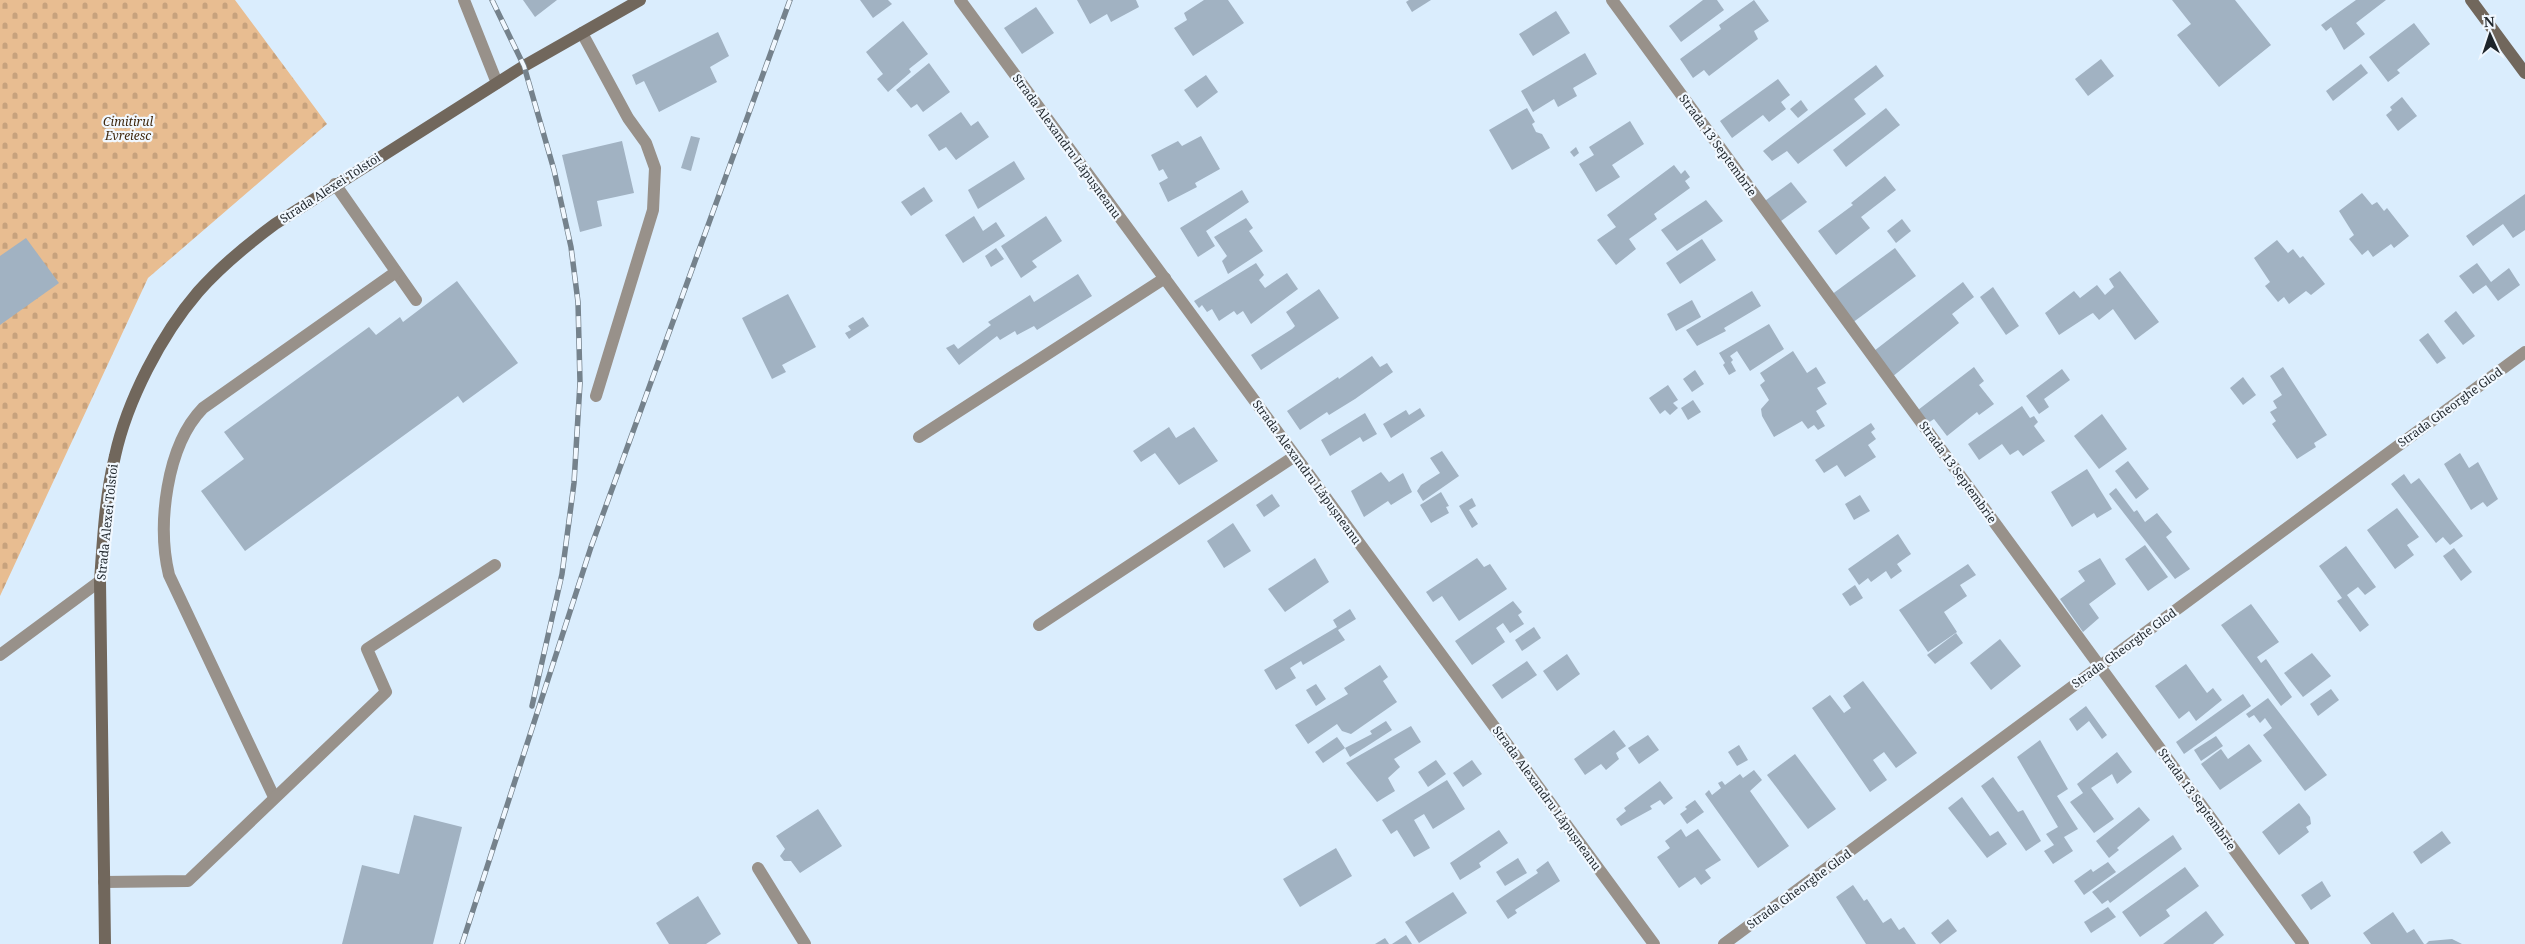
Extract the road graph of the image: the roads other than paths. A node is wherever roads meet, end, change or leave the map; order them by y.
1 (464, 0) edge
2 (640, 0) edge
3 (960, 0) edge
4 (1612, 0) edge
5 (2471, 0) edge
6 (582, 33) junction
7 (2525, 73) edge
8 (497, 83) junction
9 (335, 184) junction
10 (396, 272) junction
11 (1164, 278) junction
12 (416, 300) dead end
13 (2525, 352) edge
14 (596, 396) dead end
15 (919, 437) dead end
16 (1295, 456) junction
17 (495, 565) dead end
18 (100, 581) junction
19 (1040, 625) dead end
20 (0, 655) edge
21 (2100, 666) junction
22 (274, 797) junction
23 (758, 868) dead end
24 (104, 882) junction
25 (104, 944) edge
26 (805, 944) edge
27 (1654, 944) edge
28 (1724, 944) edge
29 (2303, 944) edge

1 - 8 street
2 - 6 main road, Strada Alexei Tolstoi
3 - 11 street, Strada Alexandru Lăpușneanu
4 - 21 street, Strada 13 Septembrie
5 - 7 main road
6 - 8 main road, Strada Alexei Tolstoi
6 - 14 street
8 - 9 main road, Strada Alexei Tolstoi
9 - 10 street
9 - 18 main road, Strada Alexei Tolstoi
10 - 12 street
10 - 22 street
11 - 15 street
11 - 16 street, Strada Alexandru Lăpușneanu
13 - 21 street, Strada Gheorghe Glod
16 - 19 street
16 - 27 street, Strada Alexandru Lăpușneanu
17 - 22 street
18 - 20 street
18 - 24 main road, Strada Alexei Tolstoi
21 - 28 street, Strada Gheorghe Glod
21 - 29 street, Strada 13 Septembrie
22 - 24 street
23 - 26 street
24 - 25 main road, Strada Alexei Tolstoi

